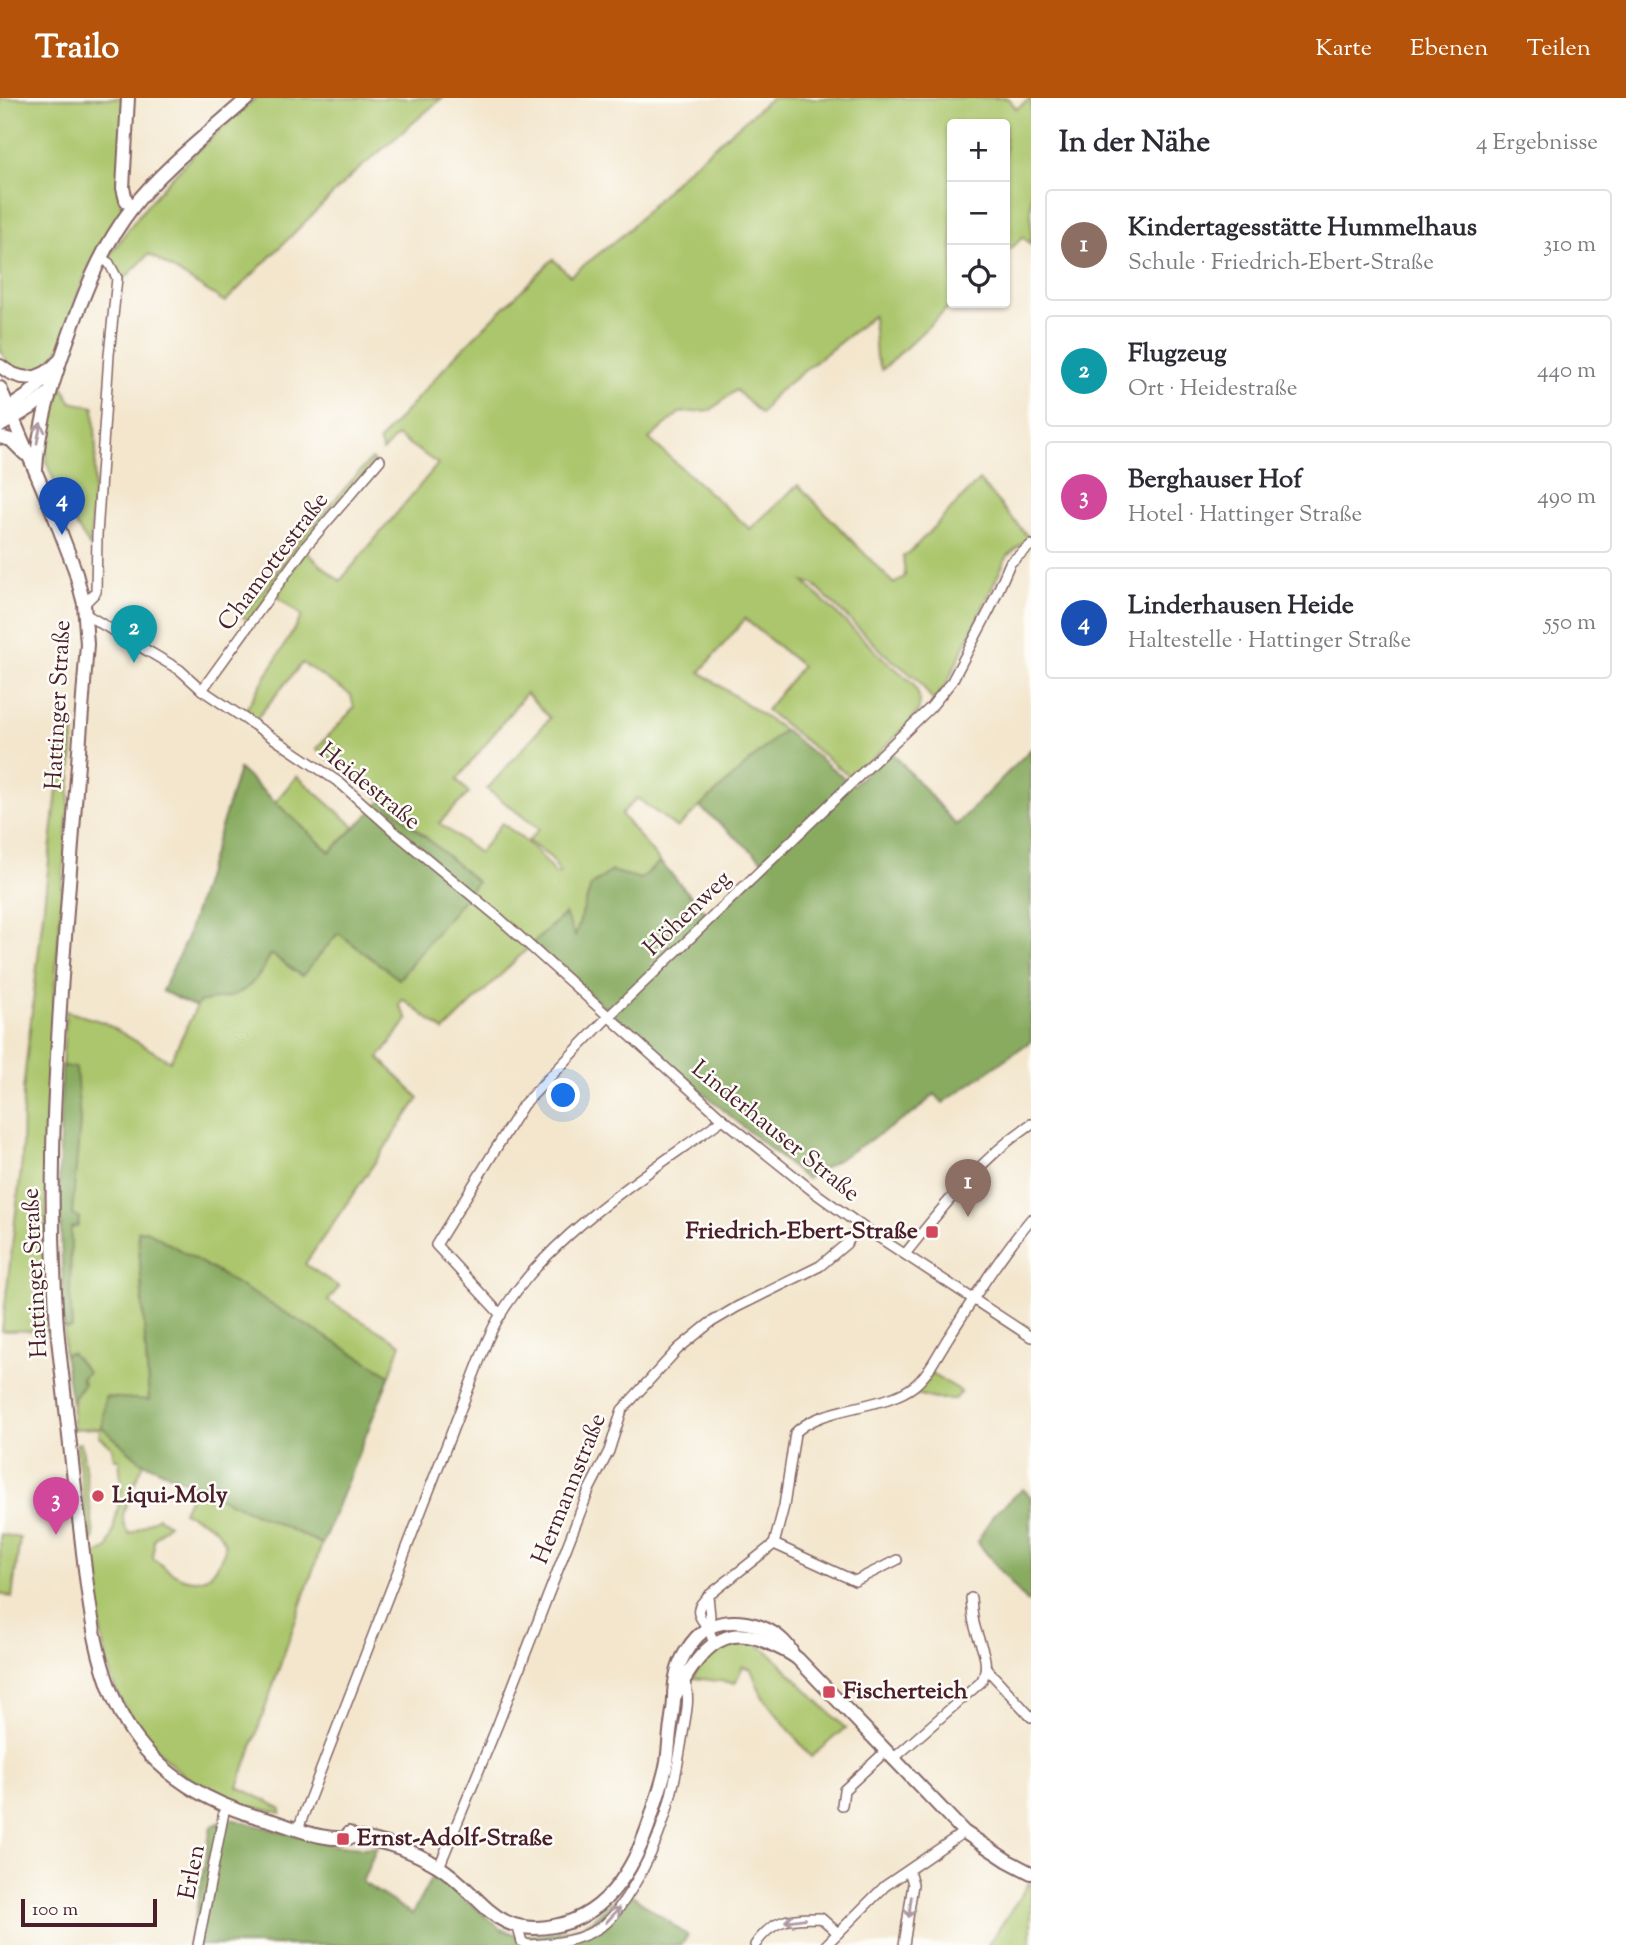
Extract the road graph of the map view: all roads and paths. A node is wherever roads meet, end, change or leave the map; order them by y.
1 (128, 98) edge
2 (248, 98) edge
3 (132, 207) junction
4 (101, 258) junction
5 (60, 362) junction
6 (0, 366) edge
7 (0, 388) edge
8 (50, 392) junction
9 (7, 414) edge
10 (0, 426) edge
11 (0, 437) edge
12 (29, 458) junction
13 (380, 460) dead end
14 (36, 474) junction
15 (1031, 545) edge
16 (85, 609) junction
17 (202, 690) junction
18 (608, 1017) junction
19 (723, 1119) junction
20 (1031, 1124) edge
21 (1031, 1219) edge
22 (860, 1225) junction
23 (905, 1254) junction
24 (973, 1300) junction
25 (501, 1315) junction
26 (1031, 1337) edge
27 (774, 1545) junction
28 (897, 1560) dead end
29 (971, 1598) dead end
30 (708, 1628) junction
31 (714, 1644) junction
32 (793, 1655) junction
33 (987, 1669) junction
34 (684, 1680) junction
35 (674, 1699) junction
36 (1031, 1717) edge
37 (889, 1755) junction
38 (842, 1805) dead end
39 (225, 1807) junction
40 (299, 1828) junction
41 (964, 1832) junction
42 (439, 1867) junction
43 (909, 1870) junction
44 (1029, 1870) edge
45 (518, 1928) junction
46 (838, 1933) junction
47 (198, 1945) edge
48 (528, 1945) edge
49 (755, 1945) edge
50 (827, 1945) edge
51 (904, 1945) edge

1 - 3 main road
2 - 3 main road
3 - 4 main road
4 - 5 main road
4 - 16 street, Hattinger Straße
5 - 6 main road
5 - 8 main road
5 - 9 main road
7 - 9 main road, Hattinger Straße
8 - 9 main road
14 -> 8 main road
9 - 10 main road
9 - 12 main road, Hattinger Straße
11 - 12 main road
12 - 14 main road, Hattinger Straße
13 - 17 street, Chamottestraße
14 - 16 main road, Hattinger Straße
15 - 18 street, Höhenweg
16 - 17 street, Heidestraße
16 - 39 main road, Hattinger Straße
17 - 18 street, Heidestraße
18 - 19 street, Linderhauser Straße
18 - 25 street, Höhenweg
19 - 22 street, Linderhauser Straße
19 - 25 street
20 - 23 street
21 - 24 street
22 - 23 street, Linderhauser Straße
22 - 42 street, Hermannstraße
23 - 24 street, Linderhauser Straße
24 - 26 street, Linderhauser Straße
24 - 27 street
25 - 40 street
27 - 28 street
27 - 30 street
29 - 33 street
30 - 31 street
30 - 32 main road
30 - 35 main road
31 - 32 main road
31 - 34 main road
32 - 37 main road
33 - 36 street
33 - 37 street
34 - 35 main road
48 -> 34 street, Hattinger Straße
35 - 45 main road
37 - 38 street
37 - 41 main road
39 - 40 main road, Hattinger Straße
39 - 47 street, Erlen
40 - 42 main road, Hattinger Straße
41 - 43 street
41 - 44 main road
42 - 45 main road, Hattinger Straße
43 - 46 street
43 -> 51 street
45 - 48 street, Hattinger Straße
46 -> 49 street
46 - 50 street

